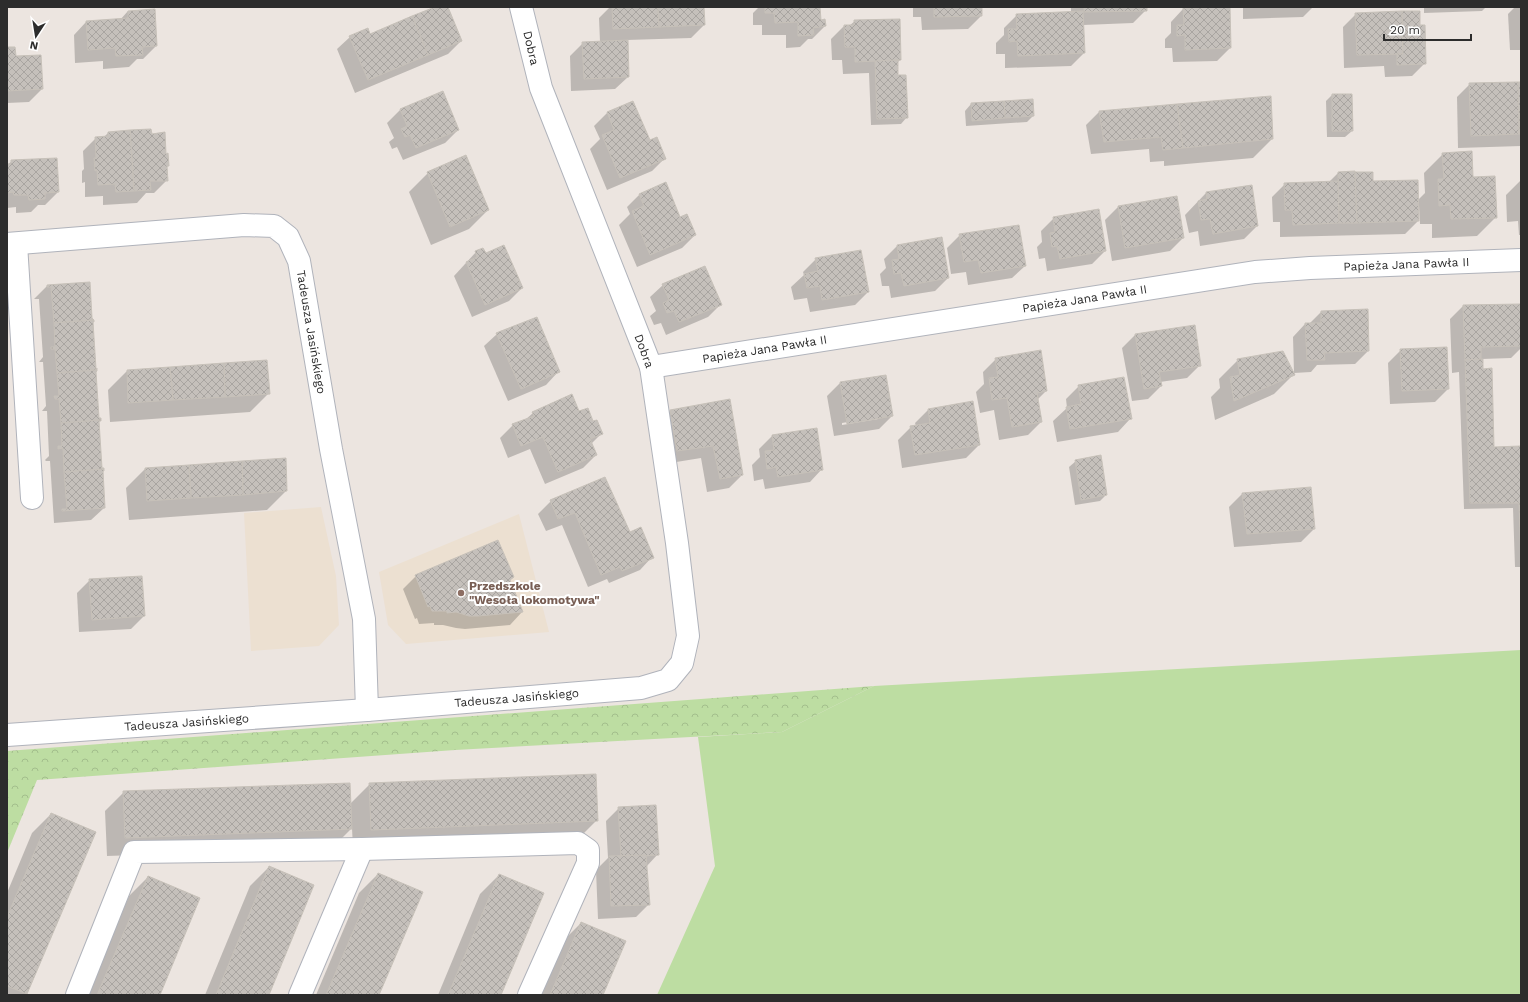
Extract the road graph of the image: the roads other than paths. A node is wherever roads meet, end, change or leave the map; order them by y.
1 (521, 7) edge
2 (11, 244) edge
3 (1521, 260) edge
4 (651, 367) junction
5 (32, 498) dead end
6 (641, 688) joint
7 (367, 710) junction
8 (7, 735) edge
9 (362, 849) junction
10 (77, 995) edge
11 (300, 995) edge
12 (529, 995) edge

1 - 4 street, Dobra
2 - 5 street
2 - 7 street, Tadeusza Jasińskiego
3 - 4 street, Papieża Jana Pawła II
4 - 6 street, Dobra
6 - 7 street, Tadeusza Jasińskiego
7 - 8 street, Tadeusza Jasińskiego
9 - 10 street
9 - 11 street
9 - 12 street

